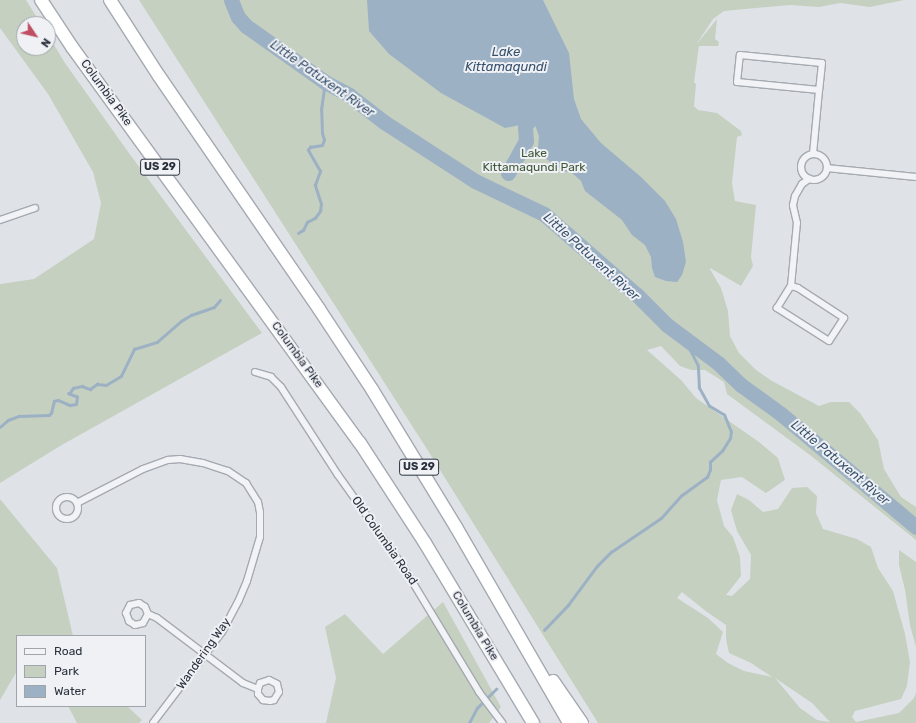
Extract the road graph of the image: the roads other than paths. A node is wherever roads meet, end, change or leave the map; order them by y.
1 (41, 0) edge
2 (110, 0) edge
3 (819, 90) junction
4 (813, 154) junction
5 (826, 168) junction
6 (916, 177) edge
7 (809, 179) junction
8 (35, 208) dead end
9 (0, 220) edge
10 (791, 286) junction
11 (255, 372) dead end
12 (77, 503) dead end
13 (148, 614) dead end
14 (515, 628) junction
15 (206, 654) junction
16 (258, 689) dead end
17 (153, 723) edge
18 (502, 723) edge
19 (533, 723) edge
20 (569, 723) edge
21 (582, 723) edge

1 - 19 highway, Columbia Pike / US 29
2 - 14 highway, US 29
3 - 3 street
3 - 4 street
4 - 5 street
4 - 7 street
5 - 6 street
5 - 7 street
7 - 10 street
8 - 9 street
10 - 10 street
11 - 18 street, Old Columbia Road
12 - 15 street, Wandering Way
13 - 15 street
14 - 20 highway, US 29
14 - 21 highway
15 - 16 street
15 - 17 street, Wandering Way

